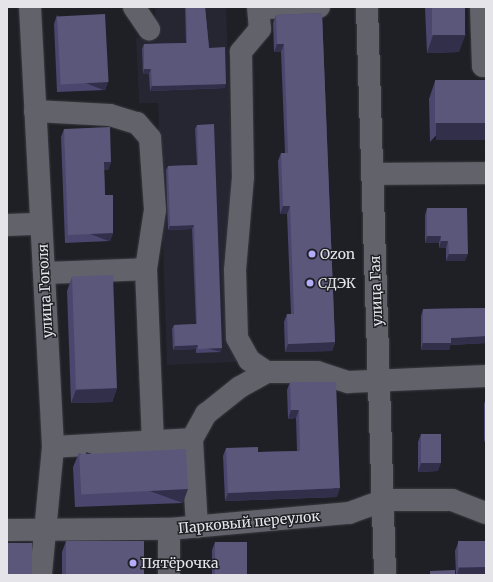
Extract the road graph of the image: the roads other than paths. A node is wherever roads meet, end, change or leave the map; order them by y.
1 (30, 7) edge
2 (134, 7) edge
3 (319, 7) edge
4 (367, 7) edge
5 (481, 7) edge
6 (258, 8) edge
7 (149, 28) dead end
8 (486, 66) edge
9 (35, 111) junction
10 (372, 174) junction
11 (486, 174) edge
12 (41, 224) junction
13 (7, 225) edge
14 (146, 270) junction
15 (44, 273) junction
16 (267, 372) junction
17 (486, 376) edge
18 (379, 382) junction
19 (192, 439) junction
20 (153, 441) junction
21 (53, 447) junction
22 (384, 500) junction
23 (486, 513) edge
24 (197, 527) junction
25 (169, 529) junction
26 (7, 530) edge
27 (45, 530) junction
28 (41, 575) edge
29 (169, 575) edge
30 (385, 575) edge

1 - 9 street, улица Гоголя
2 - 7 street
3 - 6 street
4 - 10 street, улица Гая
5 - 8 street
6 - 16 street
9 - 12 street, улица Гоголя
9 - 14 street
10 - 11 street
10 - 18 street, улица Гая
12 - 13 street
12 - 15 street, улица Гоголя
14 - 15 street
14 - 20 street
15 - 21 street, улица Гоголя
16 - 18 street
16 - 19 street
17 - 18 street
18 - 22 street, улица Гая
19 - 20 street
19 - 24 street
20 - 21 street
21 - 27 street, улица Гоголя
22 - 23 street, Парковый переулок
22 - 24 street, Парковый переулок
22 - 30 street, улица Гая
24 - 25 street, Парковый переулок
25 - 27 street, Парковый переулок
25 - 29 street
26 - 27 street, Парковый переулок
27 - 28 street, улица Гоголя

